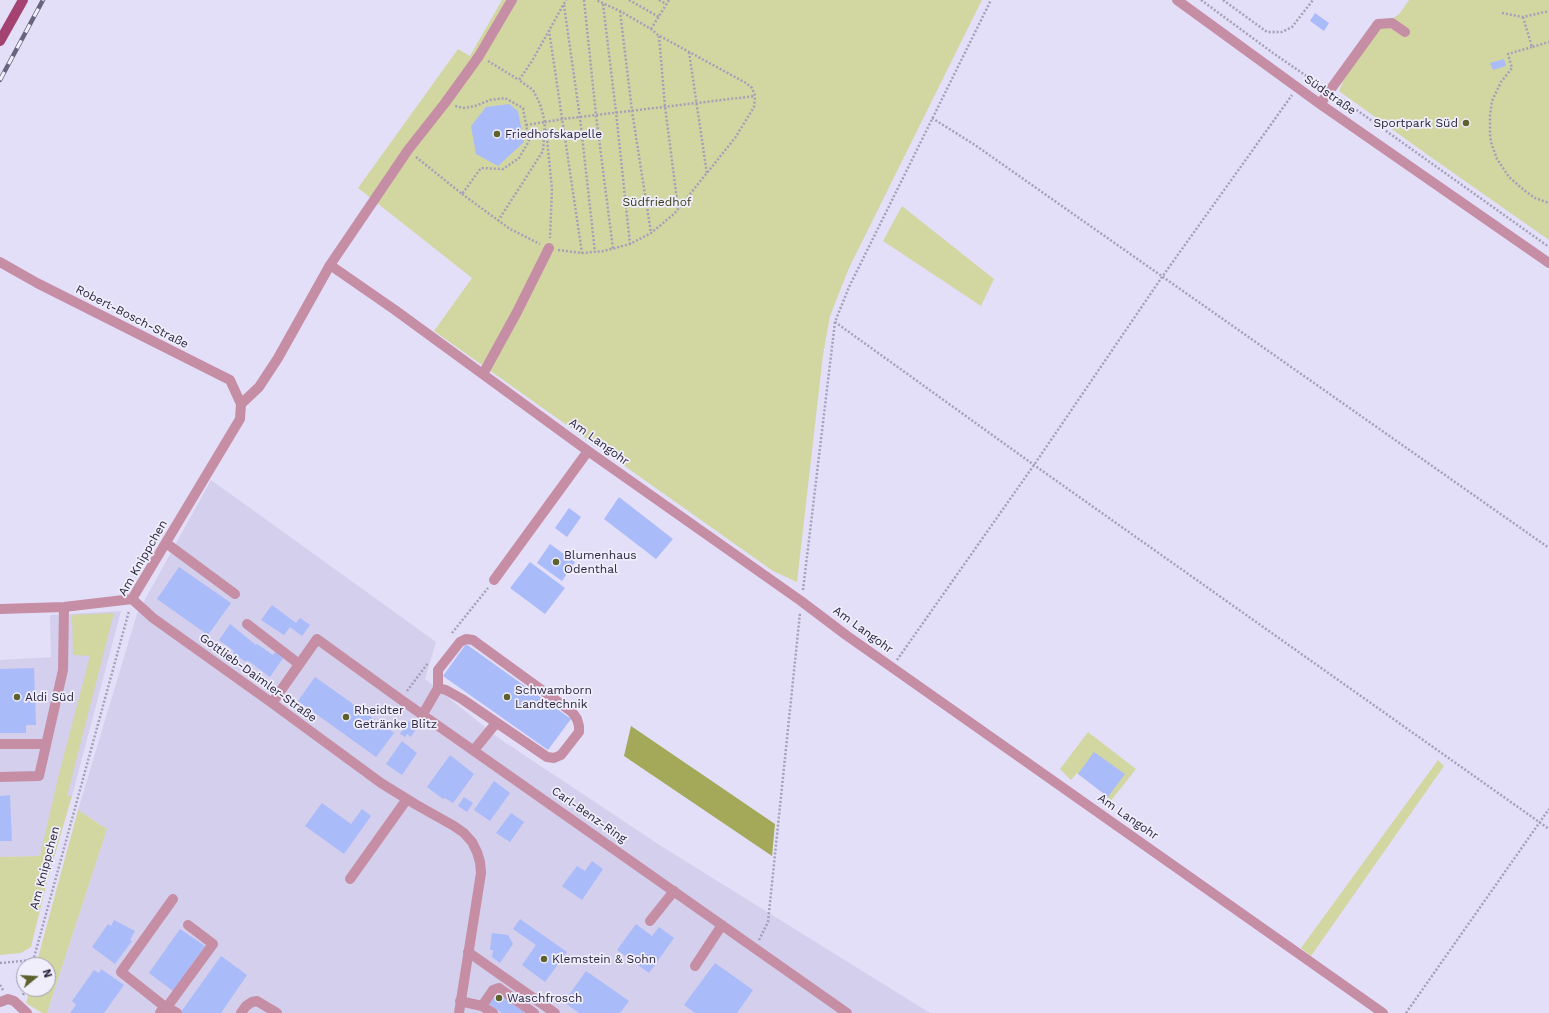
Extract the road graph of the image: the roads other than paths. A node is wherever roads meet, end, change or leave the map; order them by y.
1 (23, 0) edge
2 (512, 0) edge
3 (1177, 0) edge
4 (1405, 32) dead end
5 (0, 41) edge
6 (1320, 104) junction
7 (549, 248) road end
8 (0, 262) edge
9 (1549, 263) edge
10 (330, 265) junction
11 (483, 374) junction
12 (241, 404) junction
13 (588, 451) junction
14 (166, 543) junction
15 (494, 580) dead end
16 (235, 594) dead end
17 (132, 599) junction
18 (64, 607) junction
19 (0, 609) edge
20 (247, 624) dead end
21 (299, 664) junction
22 (438, 688) junction
23 (272, 703) junction
24 (423, 714) junction
25 (496, 722) junction
26 (0, 744) edge
27 (46, 744) junction
28 (474, 750) junction
29 (0, 777) edge
30 (407, 799) junction
31 (350, 879) dead end
32 (674, 891) junction
33 (173, 899) dead end
34 (650, 921) dead end
35 (188, 925) dead end
36 (722, 925) junction
37 (468, 952) junction
38 (695, 966) dead end
39 (460, 1000) junction
40 (0, 1002) edge
41 (482, 1006) junction
42 (164, 1009) edge
43 (23, 1010) edge
44 (176, 1013) edge
45 (241, 1013) edge
46 (277, 1013) edge
47 (459, 1013) edge
48 (493, 1013) edge
49 (534, 1013) edge
50 (554, 1013) edge
51 (847, 1013) edge
52 (1383, 1013) edge

1 - 5 main road
2 - 10 street
3 - 6 street, Südstraße
4 - 6 street
6 - 9 street, Südstraße
7 - 11 street
8 - 12 street, Robert-Bosch-Straße
10 - 11 street, Am Langohr
10 - 12 street
11 - 13 street, Am Langohr
12 - 14 street, Am Knippchen
13 - 15 street
13 - 52 street, Am Langohr
14 - 16 street
14 - 17 street, Am Knippchen
17 - 18 street
17 - 23 street, Gottlieb-Daimler-Straße
18 - 19 street
18 - 27 street
20 - 21 street
21 - 23 street
21 - 24 street, Carl-Benz-Ring
22 - 24 street
22 - 25 street
22 - 25 street
23 - 30 street, Gottlieb-Daimler-Straße
24 - 28 street, Carl-Benz-Ring
25 - 28 street
26 - 27 street
27 - 29 street
28 - 32 street, Carl-Benz-Ring
30 - 31 street
30 - 37 street, Gottlieb-Daimler-Straße
32 - 34 street
32 - 36 street, Carl-Benz-Ring
33 - 42 street
35 - 42 street
36 - 38 street
36 - 51 street, Carl-Benz-Ring
37 - 39 street
37 - 50 street
39 - 41 street
39 - 47 street
40 - 43 street
41 - 48 street
41 - 49 street
42 - 44 street
45 - 46 street

